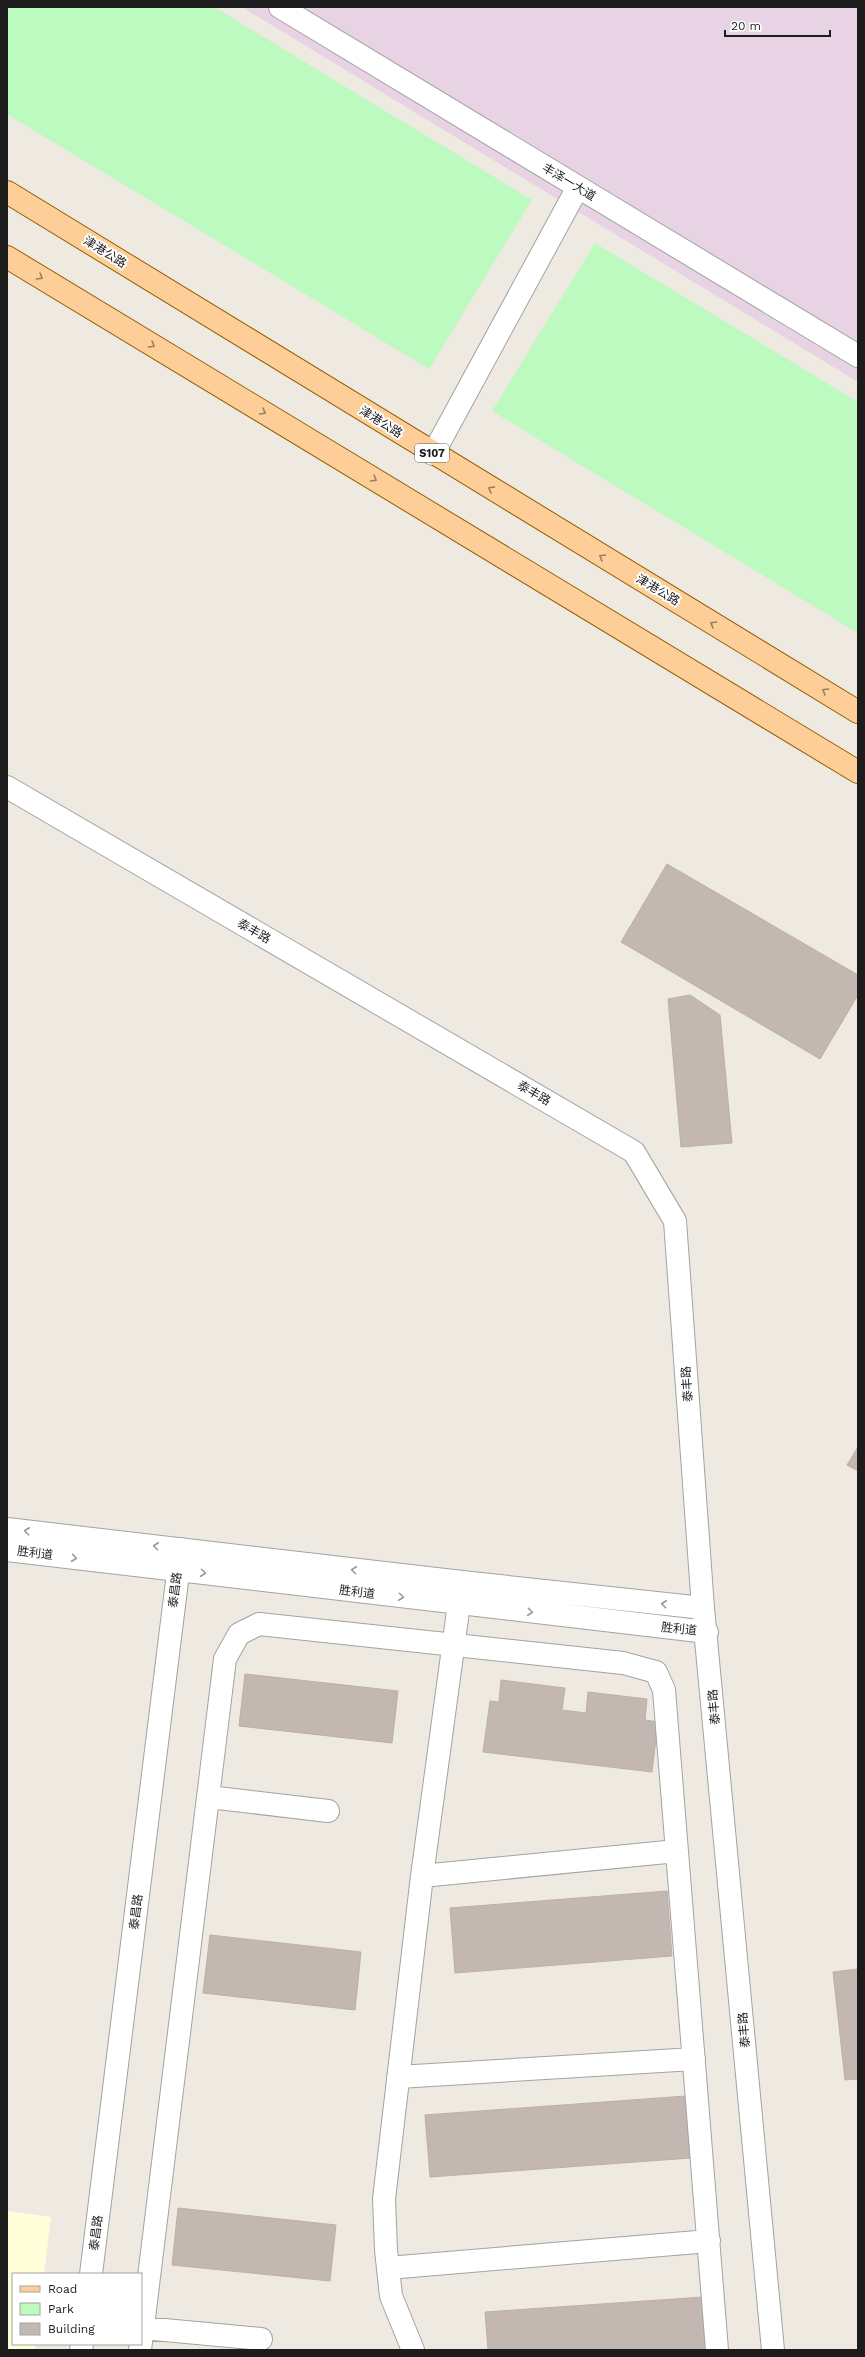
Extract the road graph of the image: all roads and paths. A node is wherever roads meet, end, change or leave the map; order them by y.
1 (280, 7) edge
2 (578, 187) junction
3 (7, 192) edge
4 (7, 257) edge
5 (858, 356) edge
6 (433, 454) junction
7 (858, 712) edge
8 (858, 772) edge
9 (7, 787) edge
10 (7, 1529) edge
11 (7, 1550) edge
12 (179, 1560) junction
13 (462, 1582) junction
14 (459, 1604) junction
15 (703, 1608) junction
16 (707, 1632) junction
17 (452, 1645) junction
18 (209, 1797) junction
19 (328, 1811) dead end
20 (677, 1851) junction
21 (422, 1876) junction
22 (694, 2059) junction
23 (398, 2077) junction
24 (709, 2241) junction
25 (388, 2268) junction
26 (91, 2273) edge
27 (143, 2328) junction
28 (142, 2335) edge
29 (260, 2339) dead end
30 (413, 2350) edge
31 (717, 2350) edge
32 (773, 2350) edge

1 - 2 street, 丰泽一大道
2 - 5 street, 丰泽一大道
2 - 6 street
3 - 6 main road, 津港公路 / S107
4 -> 8 main road
7 -> 6 main road, 津港公路 / S107
9 - 15 street, 泰丰路
12 -> 10 street, 胜利道
11 -> 12 street, 胜利道
13 -> 12 street, 胜利道
12 -> 14 street, 胜利道
12 - 26 street, 泰昌路
13 - 14 street
15 -> 13 street, 胜利道
14 -> 16 street, 胜利道
14 - 17 street
15 - 16 street, 泰丰路
16 - 32 street, 泰丰路
17 - 18 street
17 - 20 street
17 - 21 street
18 - 19 street
18 - 27 street
20 - 21 street
20 - 22 street
21 - 23 street
22 - 23 street
22 - 24 street
23 - 25 street
24 - 25 street
24 - 31 street
25 - 30 street
27 - 28 street
27 - 29 street

